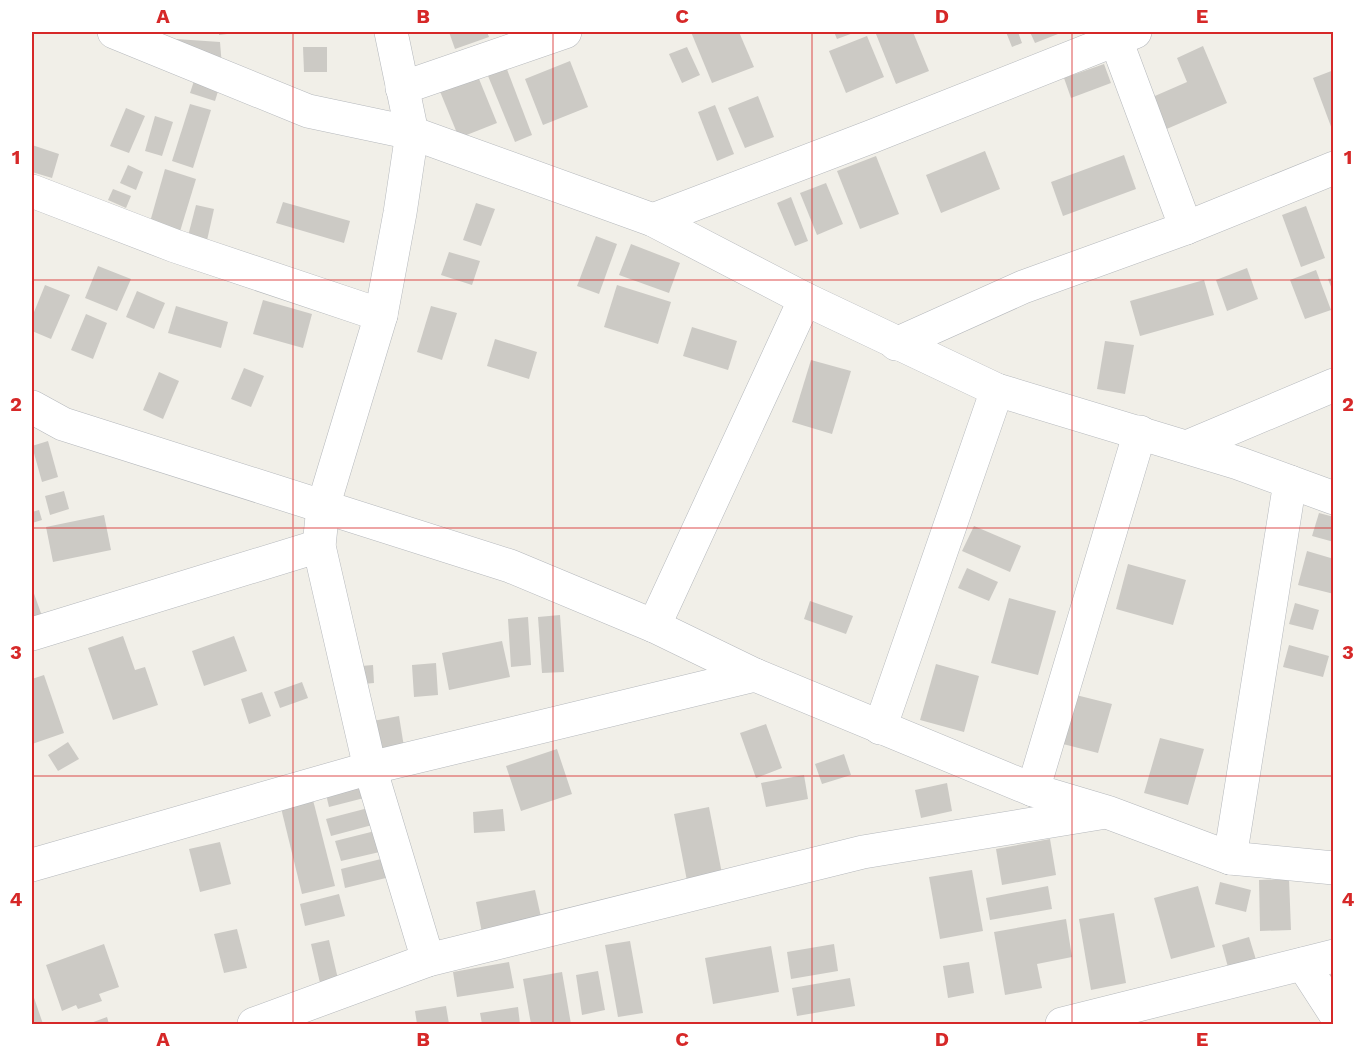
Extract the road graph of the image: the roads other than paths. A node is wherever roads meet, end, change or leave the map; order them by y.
1 (114, 32) edge
2 (391, 32) edge
3 (565, 32) edge
4 (1122, 34) edge
5 (402, 88) junction
6 (412, 133) junction
7 (1334, 168) edge
8 (32, 191) edge
9 (653, 220) junction
10 (1186, 228) junction
11 (805, 299) junction
12 (381, 315) junction
13 (896, 344) junction
14 (1334, 385) edge
15 (997, 390) junction
16 (32, 407) edge
17 (63, 424) junction
18 (1140, 432) junction
19 (32, 436) edge
20 (1187, 447) junction
21 (1290, 482) junction
22 (1334, 498) edge
23 (323, 507) junction
24 (319, 546) junction
25 (654, 626) junction
26 (32, 634) edge
27 (755, 675) junction
28 (880, 728) junction
29 (370, 768) junction
30 (1033, 790) junction
31 (1107, 812) junction
32 (1230, 858) junction
33 (32, 865) edge
34 (1334, 868) edge
35 (428, 960) junction
36 (1318, 960) edge
37 (1334, 1012) edge
38 (254, 1024) edge
39 (1062, 1024) edge

1 - 6 street
2 - 5 street
3 - 5 street
4 - 9 street
4 - 10 street
5 - 6 street
6 - 9 street
6 - 12 street
7 - 10 street
8 - 12 street
9 - 11 street
10 - 13 street
11 - 13 street
11 - 25 street
12 - 23 street
13 - 15 street
14 - 20 street
15 - 18 street
15 - 28 street
16 - 17 street
17 - 19 street
17 - 23 street
18 - 20 street
18 - 30 street
20 - 21 street
21 - 22 street
21 - 32 street
23 - 24 street
23 - 25 street
24 - 26 street
24 - 29 street
25 - 27 street
27 - 28 street
27 - 29 street
28 - 30 street
29 - 33 street
29 - 35 street
30 - 31 street
31 - 32 street
31 - 35 street
32 - 34 street
35 - 38 street
36 - 37 street
36 - 39 street

